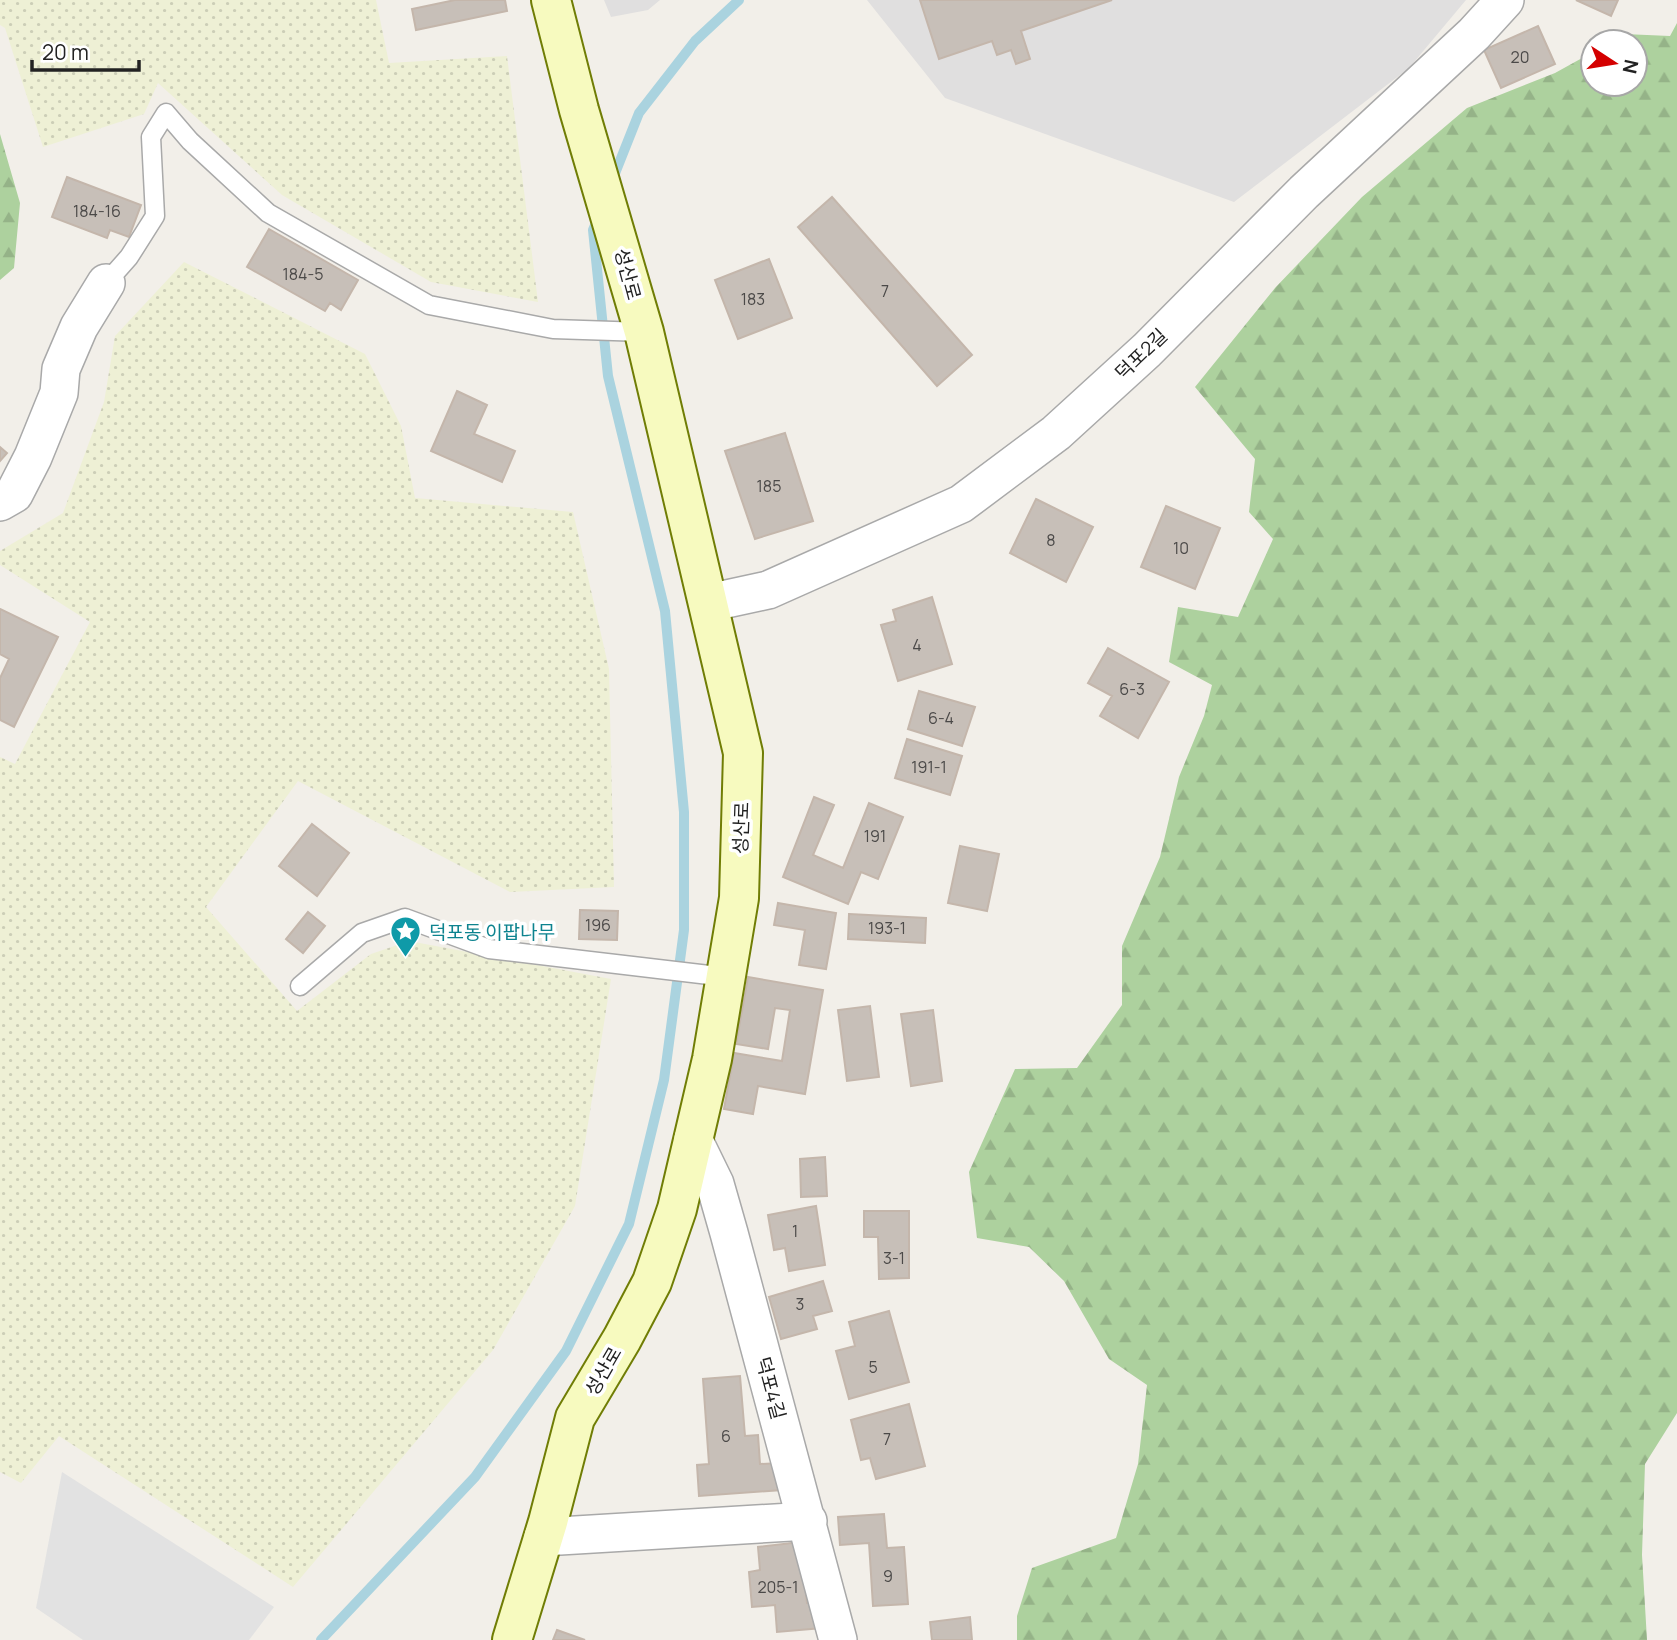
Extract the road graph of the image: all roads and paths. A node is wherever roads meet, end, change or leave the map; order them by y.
1 (551, 0) edge
2 (1505, 0) edge
3 (106, 283) joint
4 (644, 332) junction
5 (0, 502) edge
6 (708, 603) junction
7 (726, 978) junction
8 (300, 986) dead end
9 (693, 1139) junction
10 (808, 1521) junction
11 (543, 1537) junction
12 (512, 1640) edge
13 (838, 1640) edge

1 - 4 street, 성산로
2 - 6 street, 덕포2길
3 - 4 lane
3 - 5 street
4 - 6 street, 성산로
6 - 7 street, 성산로
7 - 8 lane
7 - 9 street, 성산로
9 - 10 street, 덕포4길
9 - 11 street, 성산로
10 - 11 street
10 - 13 street, 덕포4길
11 - 12 street, 성산로

